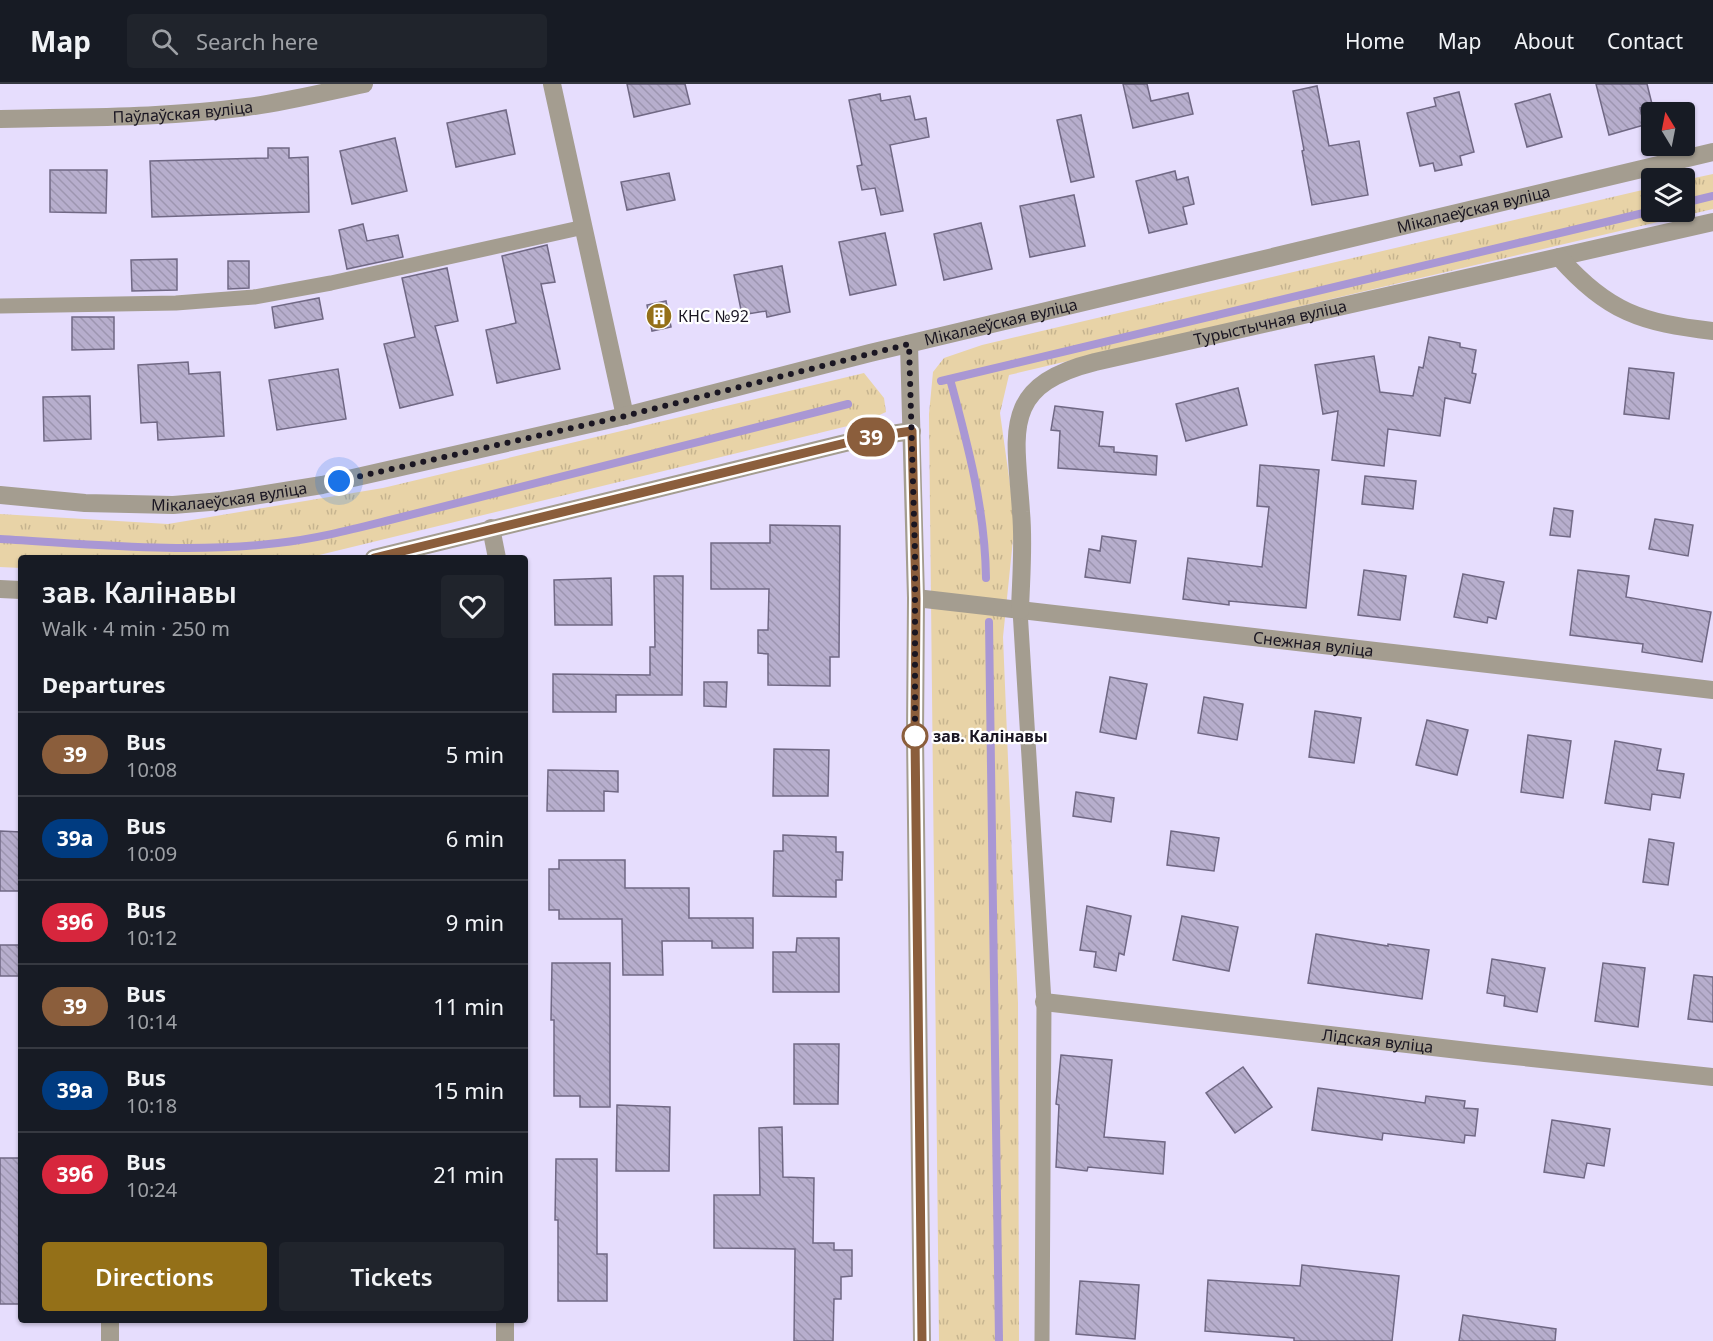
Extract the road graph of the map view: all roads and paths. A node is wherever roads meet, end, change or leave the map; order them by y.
1 (364, 84) edge
2 (552, 84) edge
3 (0, 119) edge
4 (1713, 152) edge
5 (1713, 222) edge
6 (584, 227) junction
7 (1559, 257) junction
8 (0, 306) edge
9 (1713, 331) edge
10 (909, 344) junction
11 (625, 416) junction
12 (912, 431) junction
13 (0, 495) edge
14 (491, 528) junction
15 (386, 555) edge
16 (496, 555) edge
17 (0, 589) edge
18 (18, 590) edge
19 (916, 598) junction
20 (1020, 610) junction
21 (1713, 690) edge
22 (1044, 1002) junction
23 (1713, 1077) edge
24 (110, 1323) edge
25 (505, 1323) edge
26 (110, 1341) edge
27 (505, 1341) edge
28 (922, 1341) edge
29 (1042, 1341) edge

1 - 3 street, Паўлаўская вуліца
2 - 6 street
4 - 10 street, Мікалаеўская вуліца
5 - 7 street, Турыстычная вуліца
6 - 8 lane
6 - 11 street
7 - 9 street
7 - 20 street, Турыстычная вуліца
10 - 11 street, Мікалаеўская вуліца
10 - 12 street
11 - 13 street, Мікалаеўская вуліца
12 - 14 street
12 - 19 street
14 - 15 street
14 - 16 street
17 - 18 street
19 - 20 street, Снежная вуліца
19 - 28 street
20 - 21 street, Снежная вуліца
20 - 22 lane
22 - 23 street, Лідская вуліца
22 - 29 lane
24 - 26 street
25 - 27 street

